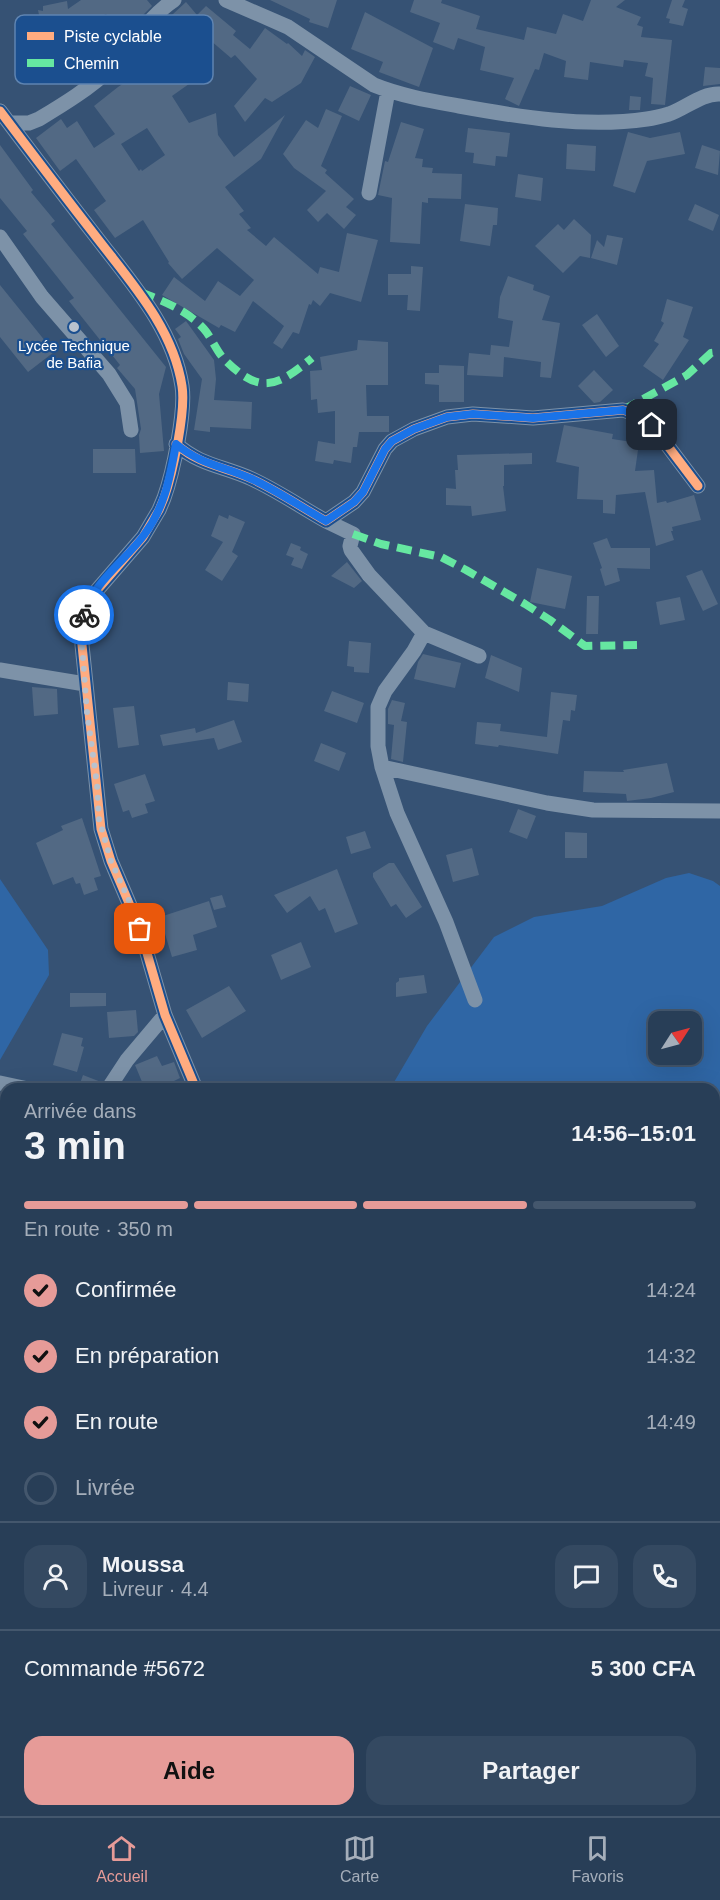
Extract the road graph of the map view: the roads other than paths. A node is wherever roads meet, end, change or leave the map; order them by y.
1 (174, 0) edge
2 (226, 0) edge
3 (156, 15) edge
4 (92, 84) edge
5 (388, 91) junction
6 (720, 94) edge
7 (4, 117) edge
8 (369, 193) dead end
9 (0, 237) edge
10 (131, 430) dead end
11 (176, 444) junction
12 (698, 486) dead end
13 (326, 521) junction
14 (424, 633) junction
15 (479, 656) dead end
16 (0, 670) edge
17 (85, 684) junction
18 (382, 767) junction
19 (720, 811) edge
20 (475, 1000) dead end
21 (165, 1015) junction
22 (112, 1083) edge
23 (193, 1083) edge

1 - 3 street
2 - 5 street
4 - 7 street
5 - 6 street
5 - 8 street
7 - 11 street
9 - 10 street
11 - 13 street
11 - 17 street
12 - 13 street
13 - 14 street
14 - 15 street
14 - 18 street
16 - 17 street
17 - 21 street
18 - 19 street
18 - 20 street
21 - 22 street
21 - 23 street

